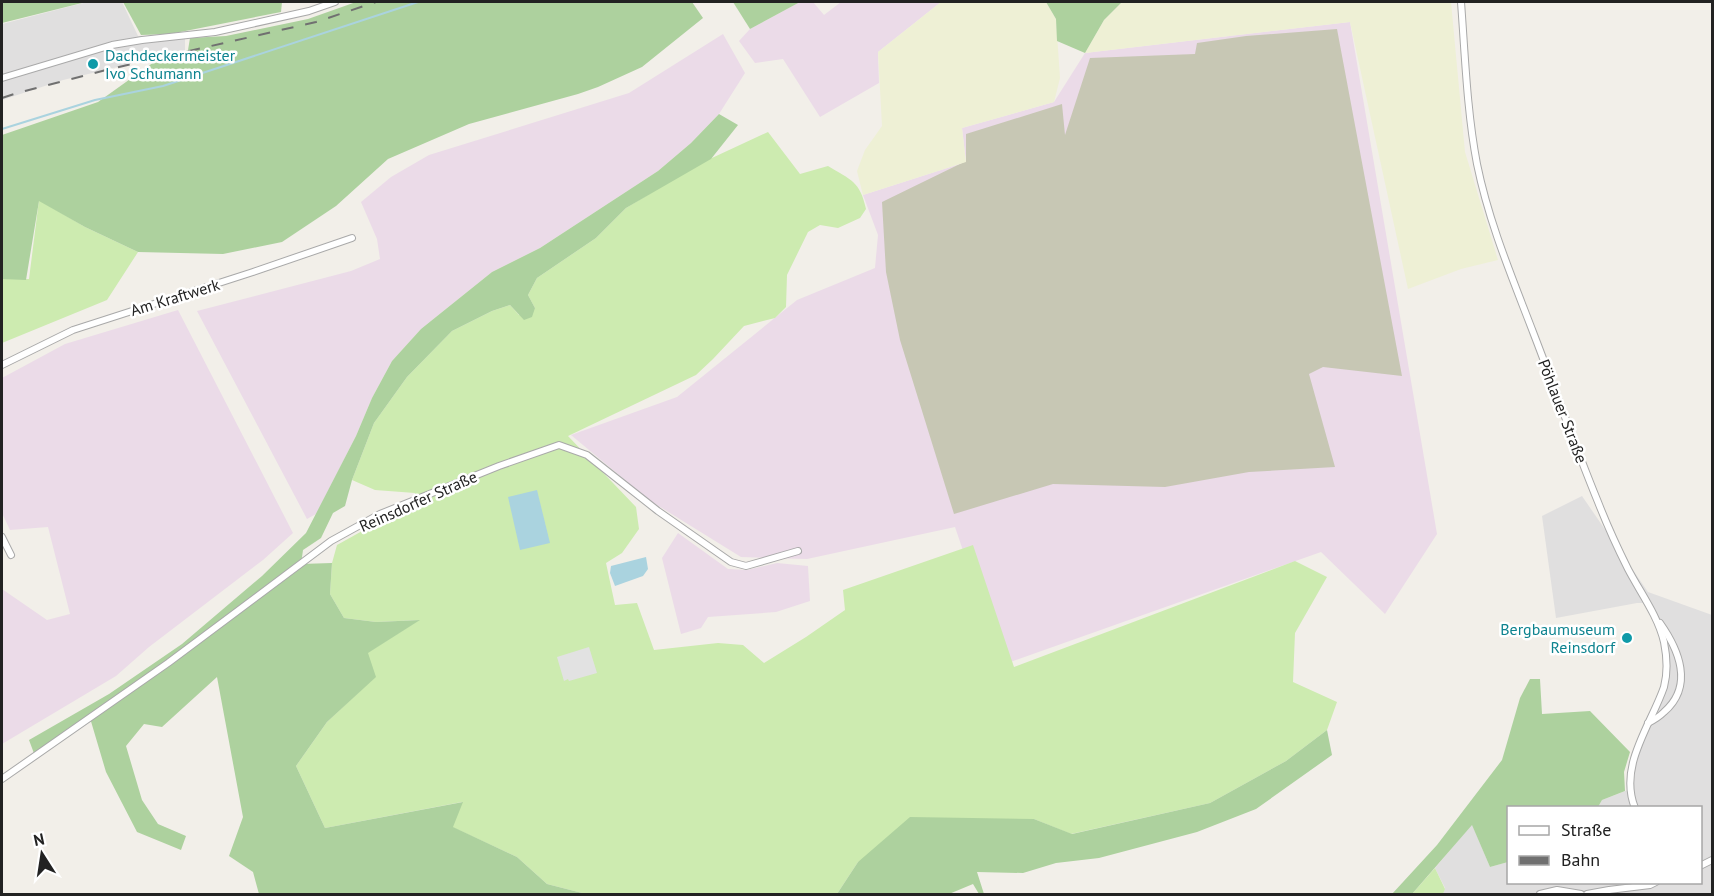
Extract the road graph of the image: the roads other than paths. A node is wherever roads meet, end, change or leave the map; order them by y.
1 (335, 2) edge
2 (1461, 2) edge
3 (2, 78) edge
4 (352, 238) dead end
5 (2, 365) edge
6 (2, 537) edge
7 (798, 551) dead end
8 (11, 555) dead end
9 (1653, 615) junction
10 (1648, 724) junction
11 (2, 779) edge
12 (1635, 806) edge
13 (1652, 884) edge
14 (1540, 894) edge
15 (1581, 894) edge
16 (1587, 894) edge

1 - 3 street
2 - 9 street, Pöhlauer Straße
4 - 5 street, Am Kraftwerk
6 - 8 street
7 - 11 street, Reinsdorfer Straße
9 - 10 street, Pöhlauer Straße
9 - 10 street
10 - 12 street, Pöhlauer Straße
13 - 16 street
14 - 15 street

